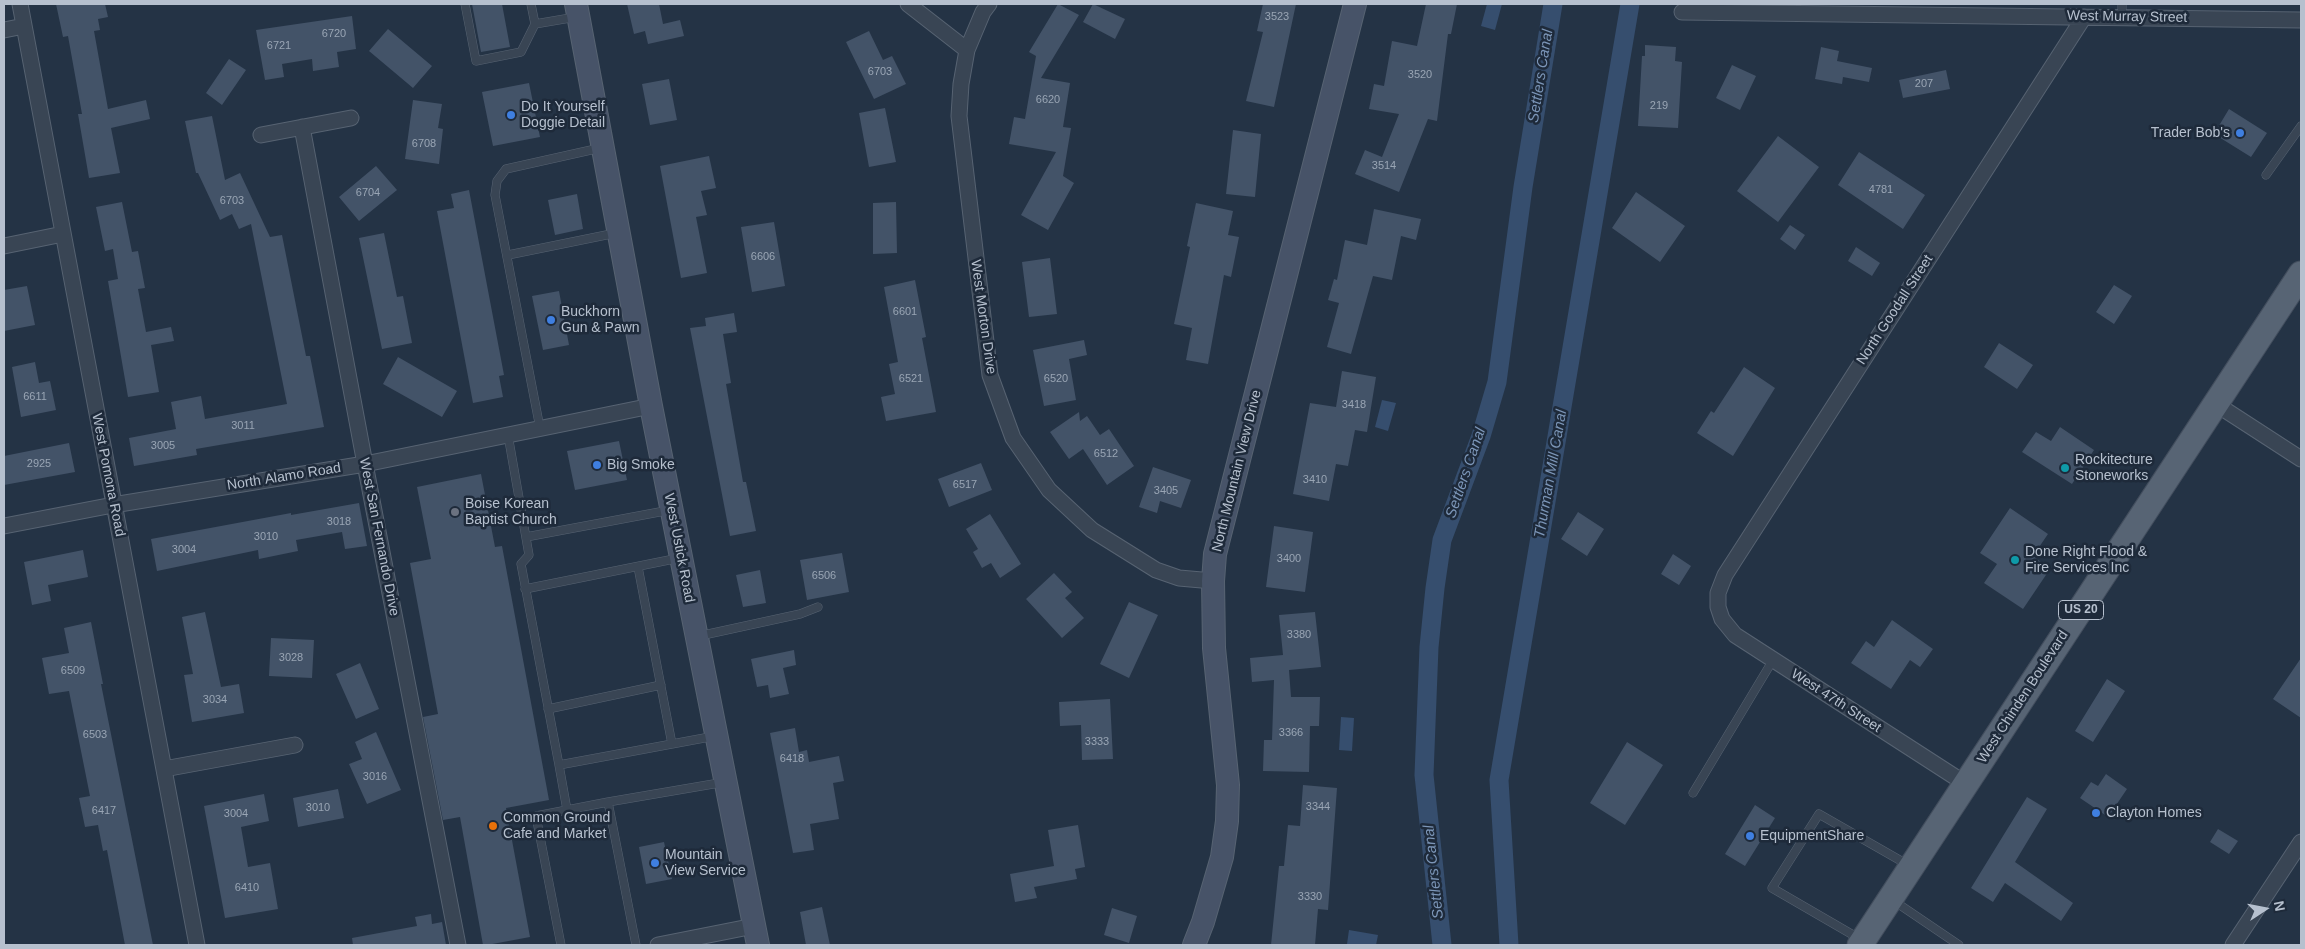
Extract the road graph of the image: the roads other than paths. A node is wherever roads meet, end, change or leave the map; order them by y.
1 (20, 4) edge
2 (465, 4) edge
3 (531, 4) edge
4 (908, 4) edge
5 (989, 4) edge
6 (1355, 4) edge
7 (577, 10) edge
8 (2122, 10) edge
9 (1682, 12) dead end
10 (2084, 16) junction
11 (2301, 20) edge
12 (535, 24) junction
13 (24, 26) junction
14 (4, 30) edge
15 (967, 50) junction
16 (350, 118) dead end
17 (2301, 126) edge
18 (302, 127) junction
19 (260, 135) dead end
20 (603, 148) junction
21 (2266, 175) dead end
22 (619, 233) junction
23 (62, 234) junction
24 (4, 246) edge
25 (508, 255) junction
26 (2301, 274) edge
27 (2216, 404) junction
28 (651, 406) junction
29 (540, 428) junction
30 (508, 435) junction
31 (2301, 459) edge
32 (364, 464) junction
33 (113, 505) junction
34 (672, 510) junction
35 (4, 526) edge
36 (526, 537) junction
37 (681, 558) junction
38 (638, 567) junction
39 (1213, 581) junction
40 (525, 589) junction
41 (818, 607) dead end
42 (1718, 607) joint
43 (697, 636) junction
44 (1773, 660) junction
45 (661, 685) junction
46 (548, 709) junction
47 (716, 736) junction
48 (672, 744) junction
49 (295, 745) dead end
50 (559, 765) junction
51 (164, 769) junction
52 (725, 782) junction
53 (1966, 784) junction
54 (1693, 793) dead end
55 (608, 802) junction
56 (567, 810) junction
57 (2301, 842) edge
58 (1911, 867) junction
59 (1890, 899) junction
60 (756, 936) edge
61 (1861, 943) edge
62 (197, 945) edge
63 (458, 945) edge
64 (561, 945) edge
65 (636, 945) edge
66 (658, 945) edge
67 (1194, 945) edge
68 (1959, 945) edge
69 (2233, 945) edge

1 - 13 street, West Pomona Road
2 - 12 lane
3 - 12 lane
4 - 15 street
5 - 15 street, West Morton Drive
6 - 39 street, North Mountain View Drive
7 - 12 lane
7 - 20 street, West Ustick Road
8 - 10 street, West Murray Street
8 - 11 street, West Murray Street
9 - 10 street, West Murray Street
10 - 42 street, North Goodall Street
13 - 14 street
13 - 23 street, West Pomona Road
15 - 39 street, West Morton Drive
16 - 18 street
17 - 21 lane
18 - 19 street
18 - 32 street, West San Fernando Drive
20 - 22 street, West Ustick Road
20 - 25 lane
22 - 25 lane
22 - 28 street, West Ustick Road
23 - 24 street
23 - 33 street, West Pomona Road
25 - 29 lane
26 - 27 main road, West Chinden Boulevard / US 20
27 - 31 street
27 - 53 main road, West Chinden Boulevard / US 20
28 - 29 street, North Alamo Road
28 - 34 street, West Ustick Road
29 - 30 street, North Alamo Road
30 - 32 street, North Alamo Road
30 - 36 lane
32 - 33 street, North Alamo Road
32 - 63 street, West San Fernando Drive
33 - 35 street, North Alamo Road
33 - 51 street, West Pomona Road
34 - 36 lane
34 - 37 street, West Ustick Road
36 - 40 lane
37 - 38 lane
37 - 43 street, West Ustick Road
38 - 40 lane
38 - 45 lane
39 - 67 street, North Mountain View Drive
40 - 46 lane
41 - 43 lane
42 - 44 street, West 47th Street
43 - 47 street, West Ustick Road
44 - 53 street, West 47th Street
44 - 54 lane
45 - 46 lane
45 - 48 lane
46 - 50 lane
47 - 48 lane
47 - 52 street, West Ustick Road
48 - 50 lane
49 - 51 street
50 - 56 lane
51 - 62 street, West Pomona Road
52 - 55 lane
52 - 60 street, West Ustick Road
53 - 58 main road, West Chinden Boulevard / US 20
55 - 56 lane
55 - 65 lane
56 - 64 lane
57 - 69 street
58 - 59 main road, West Chinden Boulevard / US 20
58 - 61 lane
59 - 61 main road, West Chinden Boulevard / US 20
59 - 68 lane
60 - 66 street

